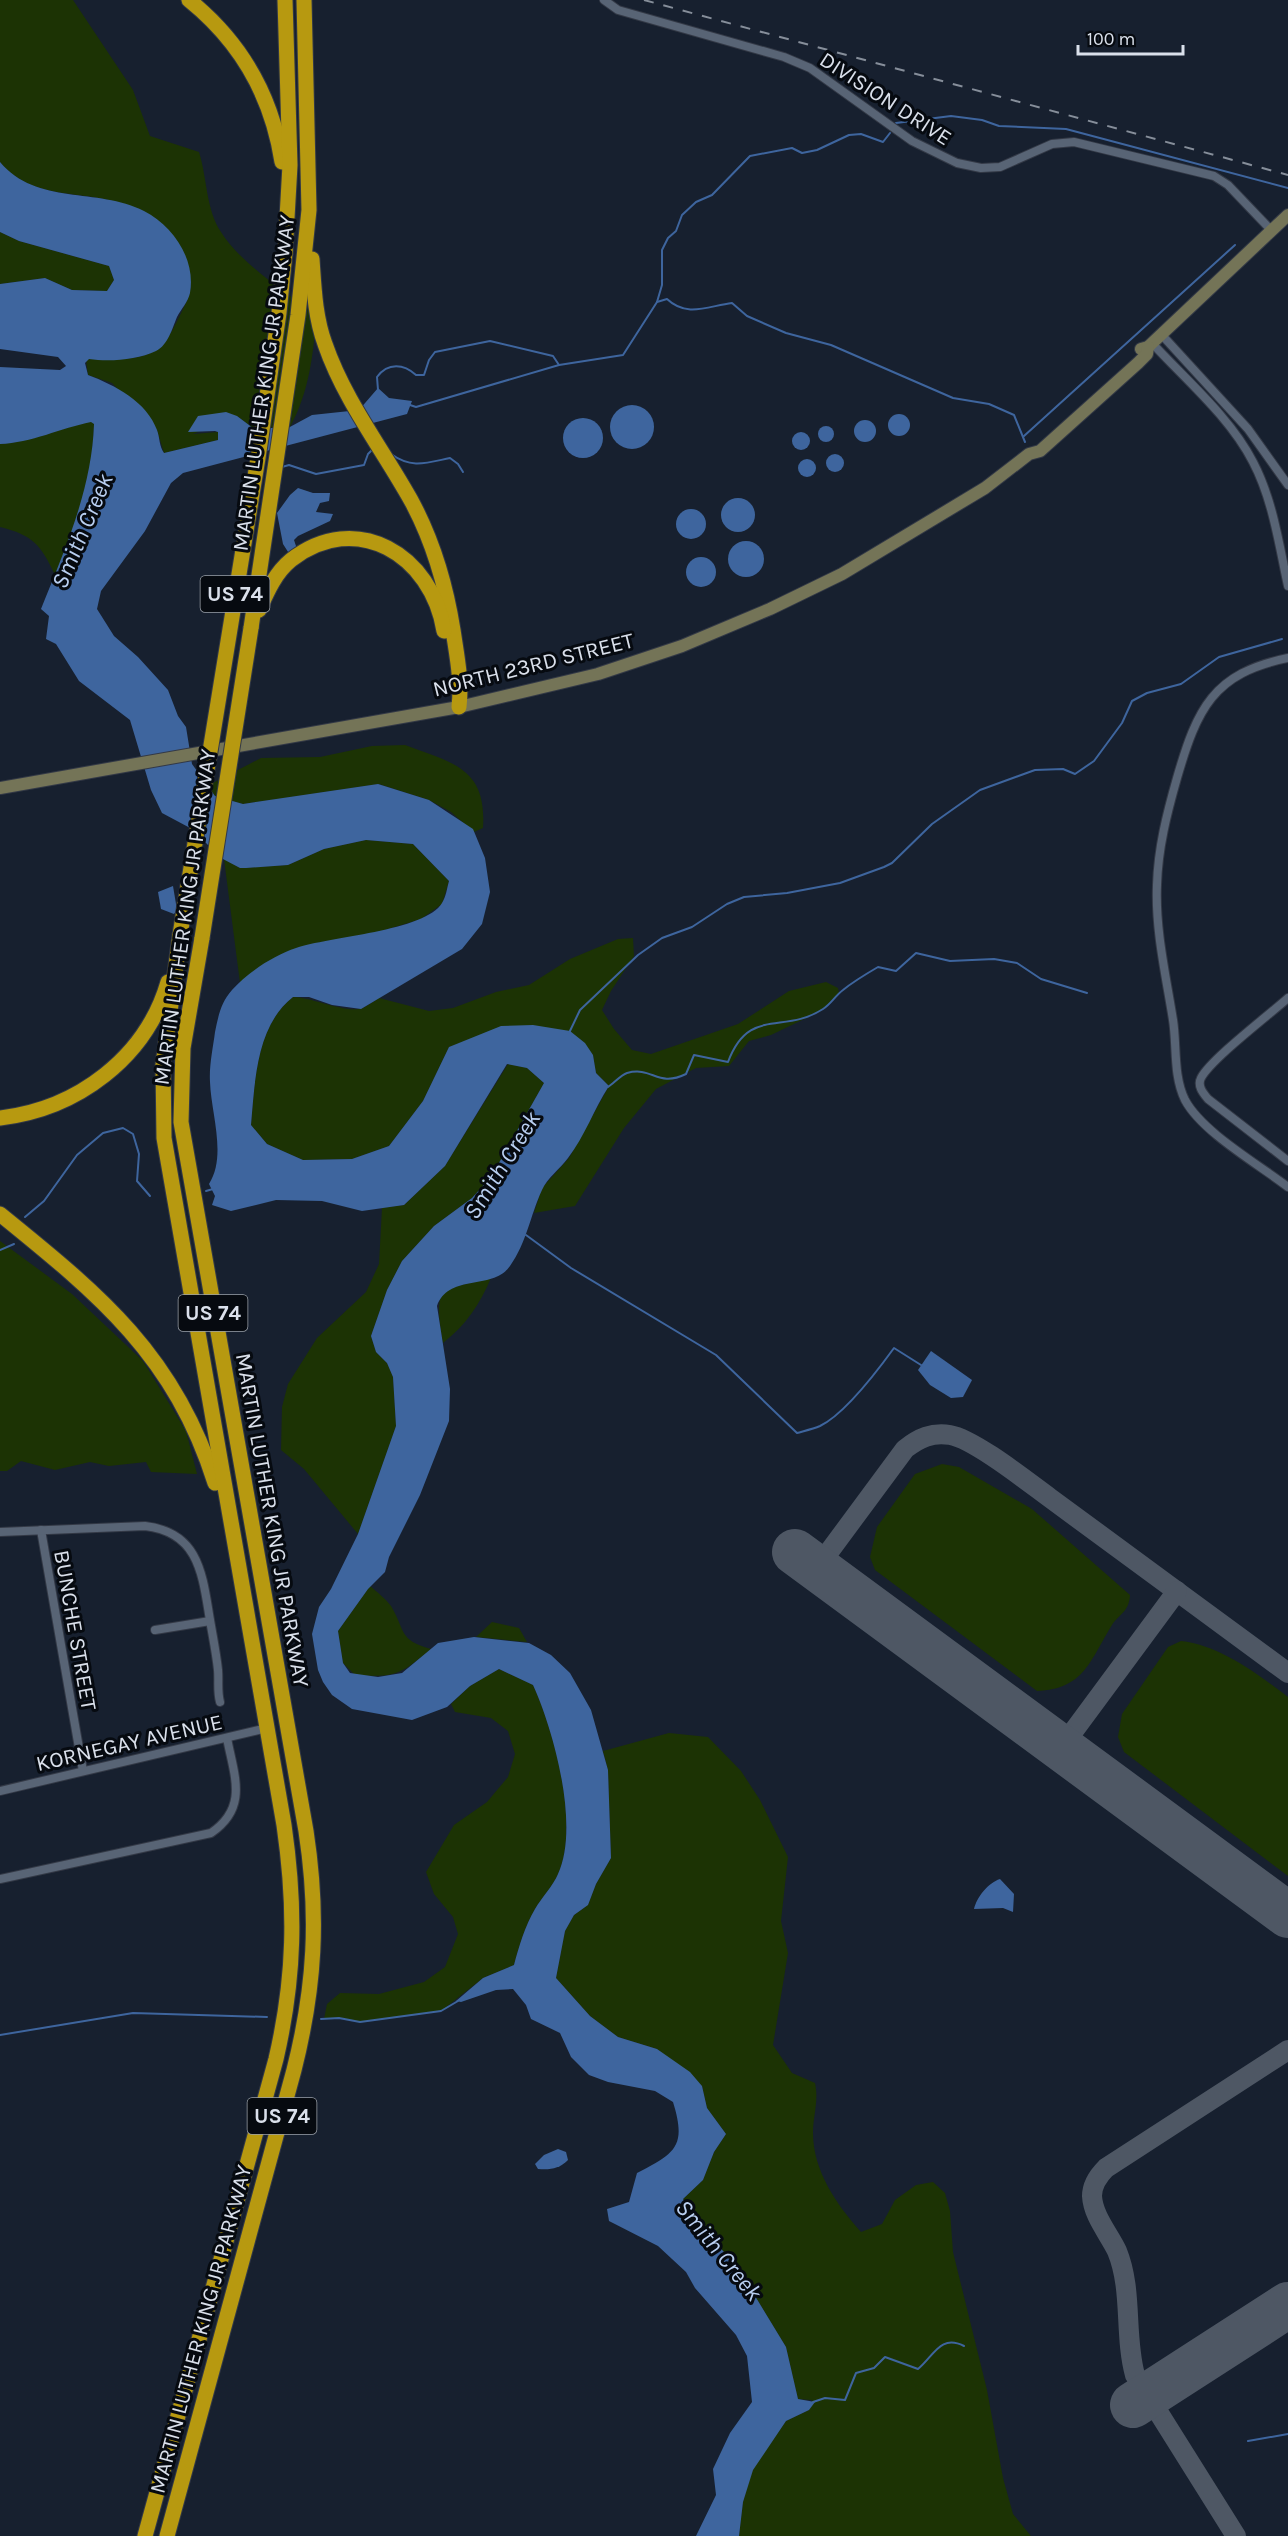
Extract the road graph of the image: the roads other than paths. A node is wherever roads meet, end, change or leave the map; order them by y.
1 (189, 0) edge
2 (285, 0) edge
3 (304, 0) edge
4 (604, 0) edge
5 (288, 212) junction
6 (1288, 216) edge
7 (1272, 231) junction
8 (308, 255) junction
9 (1161, 334) junction
10 (1150, 345) junction
11 (1288, 485) edge
12 (1288, 586) edge
13 (251, 628) junction
14 (1288, 658) edge
15 (459, 707) junction
16 (0, 788) edge
17 (180, 935) junction
18 (1288, 998) edge
19 (0, 1118) edge
20 (1288, 1161) edge
21 (1288, 1187) edge
22 (0, 1214) edge
23 (40, 1530) junction
24 (0, 1532) edge
25 (233, 1541) junction
26 (210, 1621) junction
27 (155, 1630) dead end
28 (220, 1702) dead end
29 (267, 1728) junction
30 (226, 1738) junction
31 (83, 1772) junction
32 (0, 1791) edge
33 (0, 1879) edge
34 (145, 2536) edge
35 (166, 2536) edge

1 - 5 highway
2 - 5 highway, MARTIN LUTHER KING JR PARKWAY / US 74
3 - 8 highway, MARTIN LUTHER KING JR PARKWAY
4 - 7 street, DIVISION DRIVE
5 - 17 highway, MARTIN LUTHER KING JR PARKWAY / US 74, bridge
6 - 7 main road, NORTH 23RD STREET
7 - 9 main road, NORTH 23RD STREET
8 - 13 highway, MARTIN LUTHER KING JR PARKWAY / US 74
8 - 15 highway
9 - 10 main road, NORTH 23RD STREET
9 - 11 street
10 - 12 street
10 - 15 main road, NORTH 23RD STREET
13 - 15 highway
13 - 35 highway, MARTIN LUTHER KING JR PARKWAY / US 74, bridge
14 - 21 street
15 - 16 main road, NORTH 23RD STREET
17 - 19 highway
17 - 25 highway, MARTIN LUTHER KING JR PARKWAY / US 74
18 - 20 street
22 - 25 highway
23 - 24 street, KORNEGAY AVENUE
23 - 26 street, KORNEGAY AVENUE
23 - 31 street, BUNCHE STREET
25 - 29 highway, MARTIN LUTHER KING JR PARKWAY / US 74
26 - 27 street
26 - 28 street, KORNEGAY AVENUE
29 - 30 street, KORNEGAY AVENUE
29 - 34 highway, MARTIN LUTHER KING JR PARKWAY / US 74
30 - 31 street, KORNEGAY AVENUE
30 - 33 street
31 - 32 street, KORNEGAY AVENUE

